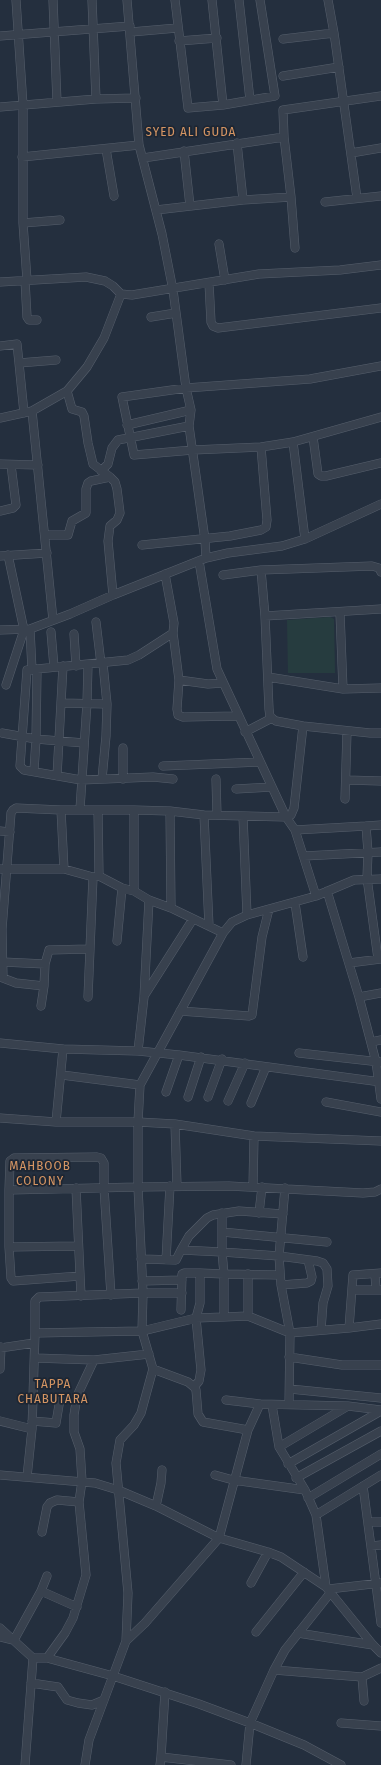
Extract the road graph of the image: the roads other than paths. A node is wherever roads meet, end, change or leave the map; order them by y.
1 (16, 0) edge
2 (53, 0) edge
3 (92, 0) edge
4 (127, 0) edge
5 (175, 0) edge
6 (212, 0) edge
7 (239, 0) edge
8 (260, 0) edge
9 (328, 0) edge
10 (94, 28) junction
11 (177, 28) junction
12 (131, 29) junction
13 (55, 32) junction
14 (334, 33) junction
15 (17, 35) junction
16 (0, 36) edge
17 (217, 38) junction
18 (283, 39) dead end
19 (179, 41) junction
20 (339, 67) junction
21 (283, 76) dead end
22 (381, 96) edge
23 (136, 98) junction
24 (96, 99) junction
25 (250, 100) junction
26 (57, 102) junction
27 (344, 102) junction
28 (22, 105) junction
29 (223, 105) junction
30 (0, 107) edge
31 (284, 137) junction
32 (237, 143) junction
33 (140, 146) junction
34 (381, 148) edge
35 (106, 149) junction
36 (184, 151) junction
37 (351, 153) junction
38 (22, 157) junction
39 (143, 158) junction
40 (114, 196) dead end
41 (381, 196) edge
42 (292, 198) junction
43 (357, 198) junction
44 (243, 200) junction
45 (325, 202) dead end
46 (190, 206) junction
47 (156, 210) junction
48 (60, 220) dead end
49 (23, 223) junction
50 (219, 244) dead end
51 (295, 248) dead end
52 (381, 265) edge
53 (26, 280) junction
54 (224, 280) junction
55 (0, 282) edge
56 (209, 283) junction
57 (173, 290) junction
58 (121, 294) junction
59 (381, 308) edge
60 (176, 313) junction
61 (151, 317) dead end
62 (37, 320) dead end
63 (0, 346) edge
64 (56, 360) dead end
65 (20, 362) junction
66 (381, 366) edge
67 (186, 388) junction
68 (67, 391) junction
69 (191, 410) junction
70 (28, 412) junction
71 (381, 417) edge
72 (0, 418) edge
73 (127, 425) junction
74 (190, 426) junction
75 (313, 437) junction
76 (131, 438) junction
77 (293, 442) junction
78 (261, 447) junction
79 (193, 450) junction
80 (381, 463) edge
81 (0, 464) edge
82 (11, 465) junction
83 (38, 465) junction
84 (101, 471) junction
85 (110, 477) junction
86 (381, 504) edge
87 (0, 511) edge
88 (45, 535) junction
89 (305, 538) junction
90 (205, 540) junction
91 (142, 545) dead end
92 (47, 552) junction
93 (4, 555) edge
94 (202, 560) junction
95 (261, 570) junction
96 (381, 572) edge
97 (164, 574) junction
98 (223, 576) dead end
99 (113, 595) junction
100 (381, 609) edge
101 (340, 613) junction
102 (265, 616) junction
103 (53, 620) junction
104 (96, 622) dead end
105 (27, 629) junction
106 (0, 630) edge
107 (51, 632) dead end
108 (173, 633) junction
109 (74, 634) dead end
110 (102, 664) junction
111 (88, 665) junction
112 (63, 666) junction
113 (76, 666) junction
114 (54, 667) junction
115 (35, 670) junction
116 (268, 677) junction
117 (179, 680) junction
118 (223, 683) junction
119 (6, 685) dead end
120 (381, 688) edge
121 (343, 689) junction
122 (61, 703) junction
123 (87, 703) junction
124 (107, 704) junction
125 (238, 716) junction
126 (272, 718) junction
127 (303, 726) junction
128 (347, 731) junction
129 (245, 732) junction
130 (2, 733) dead end
131 (381, 733) edge
132 (23, 736) junction
133 (36, 739) junction
134 (59, 741) junction
135 (84, 743) junction
136 (123, 748) dead end
137 (260, 762) junction
138 (163, 766) dead end
139 (34, 771) junction
140 (57, 776) junction
141 (102, 779) junction
142 (123, 779) junction
143 (173, 779) dead end
144 (216, 779) dead end
145 (81, 780) junction
146 (346, 780) junction
147 (381, 781) edge
148 (272, 787) junction
149 (236, 789) dead end
150 (345, 799) dead end
151 (80, 809) junction
152 (61, 810) junction
153 (98, 810) junction
154 (134, 810) junction
155 (170, 811) junction
156 (204, 815) junction
157 (217, 815) junction
158 (243, 816) junction
159 (286, 817) junction
160 (381, 825) edge
161 (366, 826) junction
162 (295, 830) junction
163 (0, 831) edge
164 (10, 832) junction
165 (368, 852) junction
166 (381, 852) edge
167 (304, 856) junction
168 (4, 869) edge
169 (64, 870) junction
170 (96, 877) junction
171 (367, 878) junction
172 (381, 879) edge
173 (122, 888) junction
174 (134, 891) junction
175 (327, 891) junction
176 (316, 896) junction
177 (150, 900) junction
178 (295, 902) junction
179 (171, 908) junction
180 (269, 909) junction
181 (247, 915) junction
182 (193, 919) junction
183 (209, 926) junction
184 (1, 929) edge
185 (223, 933) junction
186 (117, 941) dead end
187 (89, 949) junction
188 (303, 957) dead end
189 (380, 959) edge
190 (4, 962) junction
191 (350, 963) junction
192 (45, 964) junction
193 (2, 977) edge
194 (44, 986) junction
195 (381, 993) edge
196 (88, 997) dead end
197 (144, 997) junction
198 (360, 997) junction
199 (41, 1006) dead end
200 (180, 1011) junction
201 (381, 1040) edge
202 (371, 1042) junction
203 (0, 1043) edge
204 (63, 1049) junction
205 (138, 1051) junction
206 (156, 1053) junction
207 (299, 1053) dead end
208 (179, 1055) junction
209 (201, 1057) junction
210 (222, 1060) junction
211 (378, 1062) edge
212 (245, 1063) junction
213 (266, 1067) junction
214 (62, 1075) junction
215 (380, 1083) edge
216 (140, 1085) junction
217 (166, 1092) dead end
218 (188, 1097) dead end
219 (208, 1097) dead end
220 (381, 1099) edge
221 (228, 1100) dead end
222 (326, 1102) dead end
223 (251, 1103) dead end
224 (381, 1112) edge
225 (0, 1118) edge
226 (56, 1122) junction
227 (138, 1122) junction
228 (175, 1124) junction
229 (254, 1136) junction
230 (381, 1141) edge
231 (173, 1186) junction
232 (138, 1187) junction
233 (253, 1187) junction
234 (76, 1188) junction
235 (104, 1188) junction
236 (262, 1188) junction
237 (285, 1188) junction
238 (381, 1189) edge
239 (9, 1190) junction
240 (259, 1212) junction
241 (222, 1213) junction
242 (283, 1214) junction
243 (222, 1232) junction
244 (281, 1238) junction
245 (327, 1242) dead end
246 (78, 1246) junction
247 (9, 1247) junction
248 (181, 1250) junction
249 (222, 1252) junction
250 (279, 1256) junction
251 (141, 1258) junction
252 (166, 1260) junction
253 (308, 1260) junction
254 (200, 1272) junction
255 (224, 1274) junction
256 (248, 1274) junction
257 (280, 1274) junction
258 (378, 1274) edge
259 (80, 1276) junction
260 (182, 1280) junction
261 (142, 1281) junction
262 (280, 1285) junction
263 (352, 1290) junction
264 (379, 1290) edge
265 (143, 1293) junction
266 (182, 1293) junction
267 (110, 1295) junction
268 (81, 1296) junction
269 (181, 1310) dead end
270 (248, 1316) junction
271 (224, 1317) junction
272 (196, 1318) junction
273 (381, 1324) edge
274 (349, 1328) junction
275 (142, 1330) junction
276 (322, 1330) junction
277 (35, 1333) junction
278 (290, 1333) junction
279 (34, 1343) junction
280 (1, 1348) edge
281 (149, 1354) junction
282 (35, 1358) junction
283 (289, 1358) junction
284 (94, 1360) junction
285 (381, 1365) edge
286 (0, 1369) edge
287 (153, 1369) junction
288 (194, 1387) junction
289 (290, 1389) junction
290 (381, 1398) edge
291 (60, 1399) dead end
292 (226, 1400) dead end
293 (260, 1404) junction
294 (289, 1404) junction
295 (272, 1405) junction
296 (348, 1406) junction
297 (381, 1411) edge
298 (0, 1421) edge
299 (32, 1425) junction
300 (248, 1430) junction
301 (381, 1431) edge
302 (278, 1447) junction
303 (381, 1454) edge
304 (288, 1464) junction
305 (162, 1470) dead end
306 (0, 1475) edge
307 (215, 1475) dead end
308 (381, 1475) edge
309 (27, 1477) junction
310 (296, 1478) junction
311 (234, 1480) junction
312 (82, 1481) junction
313 (363, 1486) junction
314 (118, 1490) junction
315 (305, 1490) junction
316 (308, 1498) junction
317 (79, 1502) junction
318 (156, 1506) junction
319 (316, 1515) junction
320 (369, 1522) junction
321 (381, 1522) edge
322 (42, 1532) dead end
323 (219, 1538) junction
324 (381, 1545) edge
325 (371, 1546) junction
326 (268, 1552) junction
327 (377, 1563) edge
328 (304, 1572) junction
329 (47, 1576) dead end
330 (251, 1582) dead end
331 (378, 1583) edge
332 (329, 1589) junction
333 (41, 1591) junction
334 (77, 1607) junction
335 (381, 1623) edge
336 (0, 1628) edge
337 (256, 1632) dead end
338 (298, 1633) junction
339 (0, 1637) edge
340 (14, 1640) junction
341 (126, 1641) junction
342 (373, 1645) junction
343 (381, 1653) edge
344 (33, 1658) junction
345 (47, 1658) junction
346 (381, 1668) edge
347 (274, 1670) junction
348 (113, 1676) junction
349 (362, 1677) junction
350 (31, 1683) junction
351 (165, 1692) junction
352 (104, 1700) junction
353 (364, 1701) dead end
354 (250, 1722) junction
355 (341, 1722) dead end
356 (381, 1726) edge
357 (160, 1761) edge
358 (25, 1765) edge
359 (85, 1765) edge
360 (231, 1765) edge
361 (246, 1765) edge
362 (341, 1765) edge

1 - 15 street
2 - 13 street
3 - 10 street
4 - 12 street
5 - 11 street
6 - 17 street
7 - 25 street
8 - 25 street
9 - 14 street
10 - 12 street
10 - 13 street
10 - 24 street
11 - 12 street
11 - 19 street
12 - 23 street
13 - 15 street
13 - 26 street
14 - 18 street
14 - 20 street
15 - 16 street
15 - 28 street
17 - 19 street
17 - 29 street
19 - 29 street
20 - 21 street
20 - 27 street
22 - 27 street
23 - 24 street
23 - 33 street
24 - 26 street
25 - 29 street
26 - 28 street
27 - 31 street
27 - 37 street
28 - 30 street
28 - 38 street
31 - 32 street
31 - 42 street
32 - 36 street
32 - 44 street
33 - 35 street
33 - 39 street
34 - 37 street
35 - 38 street
35 - 40 street
36 - 39 street
36 - 46 street
37 - 43 street
38 - 49 street
39 - 47 street
41 - 43 street
42 - 44 street
42 - 51 street
43 - 45 street
44 - 46 street
46 - 47 street
47 - 57 street
48 - 49 street
49 - 53 street
50 - 54 street
52 - 54 street
53 - 55 street
53 - 58 street
53 - 62 street
54 - 56 street
56 - 57 street
56 - 59 street
57 - 58 street
57 - 60 street
58 - 68 street
60 - 61 street
60 - 67 street
63 - 65 street
64 - 65 street
65 - 70 street
66 - 67 street
67 - 69 street
67 - 73 street
68 - 70 street
68 - 84 street
69 - 73 street
69 - 74 street
70 - 72 street
70 - 83 street
71 - 75 street
73 - 76 street
74 - 76 street
74 - 79 street
75 - 77 street
75 - 80 street
76 - 79 street
76 - 84 street
77 - 78 street
77 - 89 street
78 - 79 street
78 - 90 street
79 - 90 street
81 - 82 street
82 - 83 street
82 - 87 street
83 - 88 street
84 - 85 street
85 - 88 street
85 - 99 street
86 - 89 street
88 - 92 street
89 - 94 street
90 - 91 street
90 - 94 street
92 - 93 street
92 - 103 street
93 - 105 street
94 - 97 street
94 - 118 street
95 - 96 street
95 - 98 street
95 - 102 street
97 - 99 street
97 - 108 street
99 - 103 street
100 - 101 street
101 - 102 street
101 - 121 street
102 - 116 street
103 - 105 street
104 - 110 street
105 - 106 street
105 - 115 street
105 - 119 street
107 - 114 street
108 - 110 street
108 - 117 street
109 - 113 street
110 - 111 street
110 - 124 street
111 - 113 street
111 - 123 street
112 - 113 street
112 - 114 street
112 - 122 street
114 - 115 street
115 - 132 street
115 - 133 street
116 - 121 street
116 - 126 street
117 - 118 street
117 - 125 street
118 - 125 street
120 - 121 street
122 - 123 street
122 - 134 street
123 - 124 street
123 - 135 street
124 - 141 street
125 - 129 street
126 - 127 street
126 - 129 street
127 - 128 street
127 - 159 street
128 - 131 street
128 - 146 street
129 - 137 street
130 - 132 street
132 - 133 street
132 - 139 street
133 - 134 street
133 - 139 street
134 - 135 street
134 - 140 street
135 - 145 street
136 - 142 street
137 - 138 street
137 - 148 street
139 - 140 street
140 - 145 street
141 - 142 street
141 - 145 street
142 - 143 street
144 - 157 street
145 - 151 street
146 - 147 street
146 - 150 street
148 - 149 street
148 - 159 street
151 - 152 street
151 - 153 street
152 - 164 street
152 - 169 street
153 - 154 street
153 - 170 street
154 - 155 street
154 - 174 street
155 - 156 street
155 - 179 street
156 - 157 street
156 - 183 street
157 - 158 street
158 - 159 street
158 - 181 street
159 - 162 street
160 - 161 street
161 - 162 street
161 - 165 street
162 - 167 street
163 - 164 street
164 - 168 street
165 - 166 street
165 - 167 street
165 - 171 street
167 - 176 street
168 - 169 street
168 - 184 street
169 - 170 street
170 - 173 street
170 - 187 street
171 - 172 street
171 - 175 street
171 - 189 street
173 - 174 street
173 - 186 street
174 - 177 street
175 - 176 street
175 - 191 street
176 - 178 street
177 - 179 street
177 - 197 street
178 - 180 street
178 - 188 street
179 - 182 street
180 - 181 street
180 - 200 street
181 - 185 street
182 - 183 street
182 - 197 street
183 - 185 street
184 - 190 street
185 - 200 street
187 - 192 street
187 - 196 street
189 - 191 street
190 - 192 street
190 - 193 street
191 - 198 street
192 - 194 street
193 - 194 street
194 - 199 street
195 - 198 street
197 - 205 street
198 - 202 street
200 - 206 street
201 - 202 street
202 - 211 street
203 - 204 street
204 - 205 street
204 - 214 street
205 - 206 street
206 - 208 street
206 - 216 street
207 - 211 street
208 - 209 street
208 - 217 street
209 - 210 street
209 - 218 street
210 - 212 street
210 - 219 street
211 - 215 street
212 - 213 street
212 - 221 street
213 - 215 street
213 - 223 street
214 - 216 street
214 - 226 street
215 - 220 street
216 - 227 street
222 - 224 street
225 - 226 street
226 - 227 street
227 - 228 street
227 - 232 street
228 - 229 street
228 - 231 street
229 - 230 street
229 - 233 street
231 - 232 street
231 - 233 street
231 - 252 street
232 - 235 street
232 - 251 street
233 - 236 street
234 - 235 street
234 - 239 street
234 - 246 street
235 - 239 street
235 - 267 street
236 - 237 street
236 - 240 street
237 - 238 street
237 - 242 street
239 - 247 street
240 - 241 street
240 - 242 street
241 - 243 street
241 - 248 street
242 - 244 street
243 - 244 street
243 - 249 street
244 - 245 street
244 - 250 street
246 - 247 street
246 - 259 street
247 - 259 street
248 - 249 street
248 - 252 street
249 - 250 street
249 - 255 street
250 - 253 street
250 - 257 street
251 - 252 street
251 - 261 street
253 - 262 street
253 - 276 street
254 - 255 street
254 - 260 street
254 - 272 street
255 - 256 street
255 - 271 street
256 - 257 street
256 - 270 street
257 - 262 street
258 - 263 street
258 - 264 street
259 - 268 street
260 - 261 street
260 - 266 street
261 - 265 street
262 - 278 street
263 - 264 street
263 - 274 street
265 - 266 street
265 - 267 street
265 - 275 street
266 - 269 street
267 - 268 street
268 - 277 street
270 - 271 street
270 - 278 street
271 - 272 street
272 - 275 street
272 - 288 street
273 - 274 street
274 - 276 street
275 - 277 street
275 - 281 street
276 - 278 street
277 - 279 street
278 - 283 street
279 - 280 street
279 - 282 street
280 - 286 street
281 - 284 street
281 - 287 street
282 - 284 street
282 - 299 street
283 - 285 street
283 - 289 street
284 - 312 street
287 - 288 street
287 - 314 street
288 - 300 street
289 - 290 street
289 - 294 street
291 - 299 street
292 - 293 street
293 - 295 street
293 - 300 street
294 - 295 street
294 - 296 street
295 - 302 street
296 - 297 street
296 - 302 street
297 - 304 street
298 - 299 street
299 - 309 street
300 - 311 street
301 - 310 street
302 - 304 street
303 - 316 street
304 - 310 street
305 - 318 street
306 - 309 street
307 - 311 street
308 - 313 street
309 - 312 street
310 - 315 street
311 - 315 street
311 - 323 street
312 - 314 street
312 - 317 street
313 - 319 street
313 - 320 street
314 - 318 street
314 - 341 street
315 - 316 street
316 - 319 street
317 - 322 street
317 - 334 street
318 - 323 street
319 - 332 street
320 - 321 street
320 - 325 street
323 - 326 street
323 - 341 street
324 - 325 street
325 - 327 street
326 - 328 street
326 - 330 street
327 - 331 street
328 - 332 street
328 - 337 street
329 - 333 street
331 - 332 street
331 - 335 street
332 - 338 street
332 - 342 street
333 - 334 street
333 - 340 street
334 - 345 street
336 - 340 street
338 - 342 street
338 - 347 street
339 - 340 street
340 - 344 street
341 - 348 street
342 - 343 street
344 - 345 street
344 - 350 street
345 - 348 street
346 - 349 street
347 - 349 street
347 - 354 street
348 - 351 street
348 - 352 street
349 - 353 street
350 - 352 street
350 - 358 street
351 - 354 street
351 - 357 street
352 - 359 street
354 - 361 street
354 - 362 street
355 - 356 street
357 - 360 street

